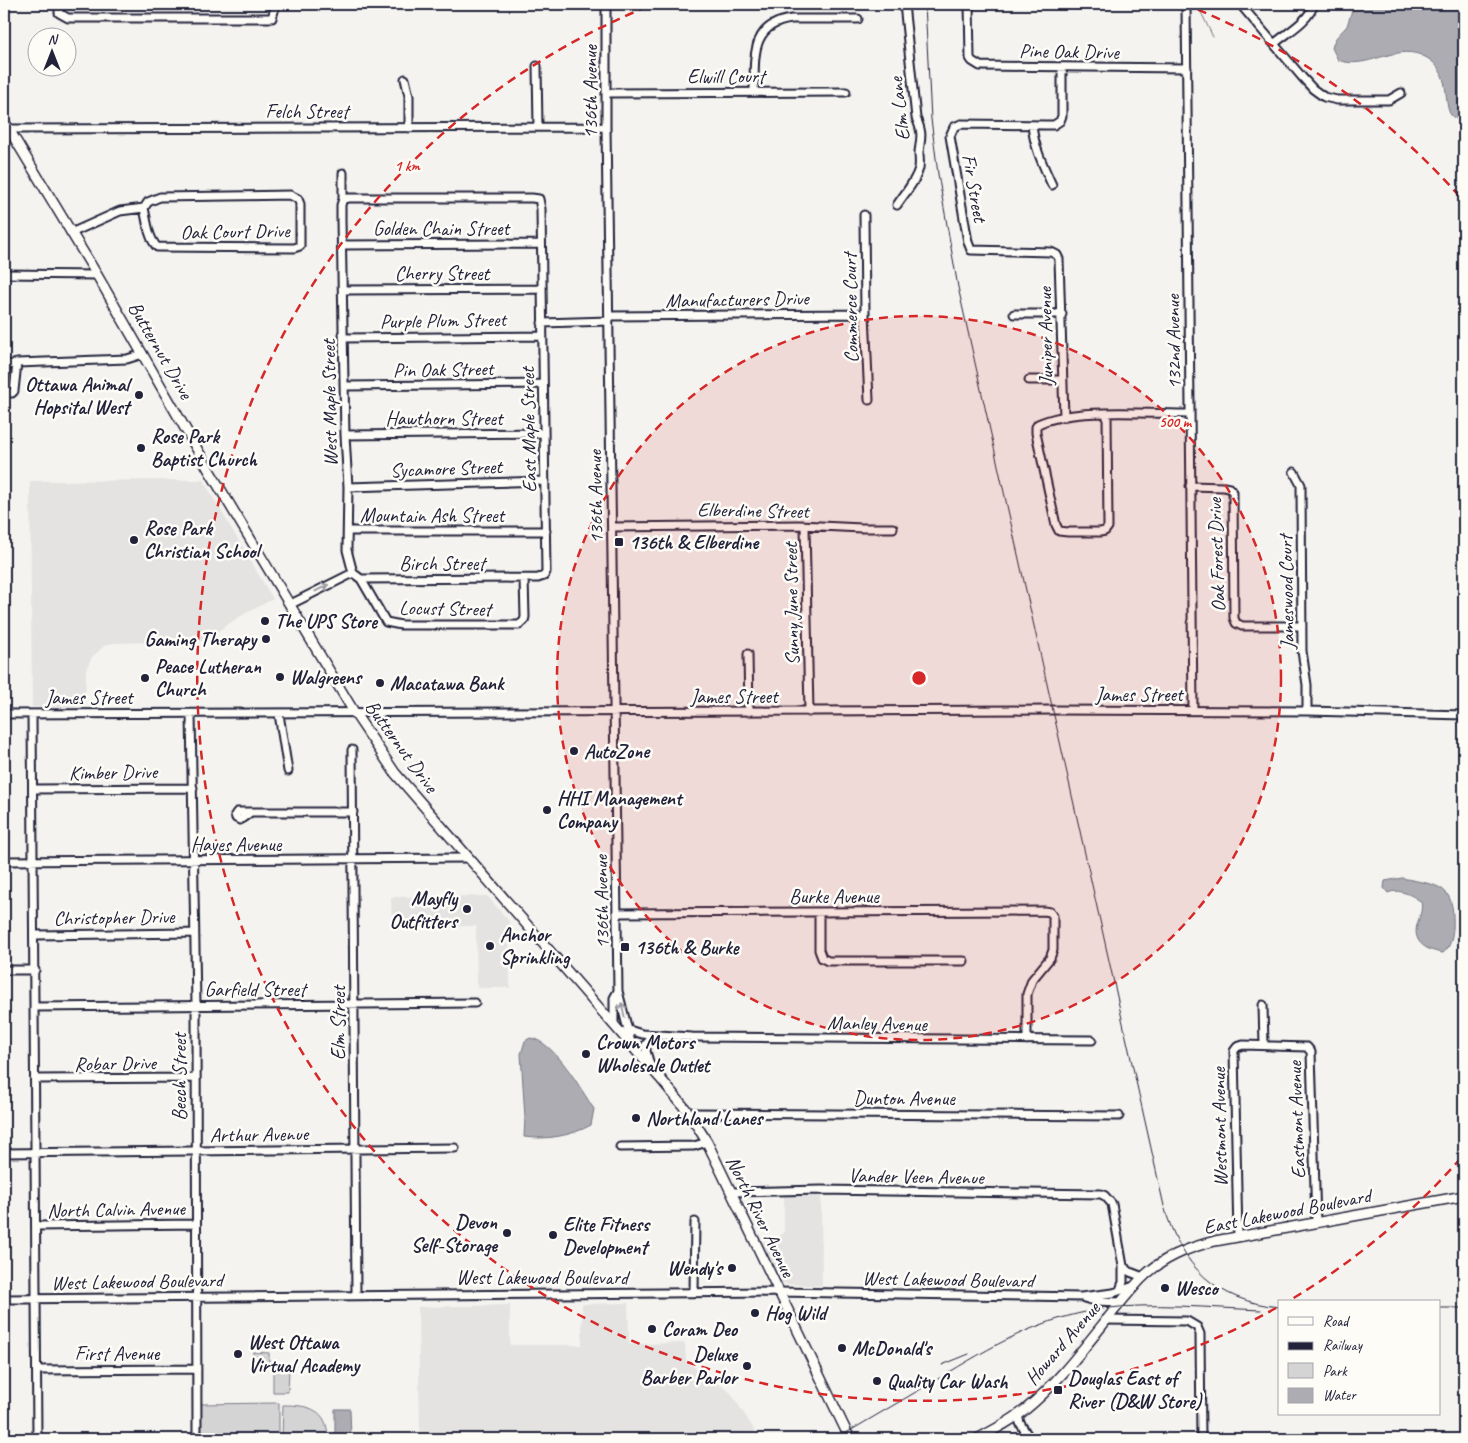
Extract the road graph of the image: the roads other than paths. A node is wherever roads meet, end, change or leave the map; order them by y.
1 (59, 4) edge
2 (276, 4) edge
3 (606, 4) edge
4 (904, 4) edge
5 (969, 4) edge
6 (1186, 4) edge
7 (1240, 4) edge
8 (1314, 4) edge
9 (858, 19) dead end
10 (1275, 43) junction
11 (537, 66) dead end
12 (1062, 67) junction
13 (1186, 68) junction
14 (405, 79) dead end
15 (754, 92) junction
16 (846, 92) dead end
17 (606, 93) junction
18 (1401, 94) dead end
19 (6, 125) edge
20 (1032, 125) junction
21 (538, 127) junction
22 (606, 127) junction
23 (409, 128) junction
24 (343, 173) dead end
25 (1052, 185) dead end
26 (344, 199) junction
27 (897, 205) dead end
28 (144, 208) junction
29 (864, 215) dead end
30 (71, 233) junction
31 (540, 244) junction
32 (342, 245) junction
33 (1057, 255) joint
34 (4, 274) edge
35 (97, 275) junction
36 (541, 289) junction
37 (343, 290) junction
38 (864, 314) junction
39 (1014, 314) dead end
40 (1062, 314) junction
41 (609, 319) junction
42 (542, 322) junction
43 (542, 336) junction
44 (344, 338) junction
45 (143, 354) junction
46 (16, 363) junction
47 (4, 370) edge
48 (1029, 380) dead end
49 (1062, 380) junction
50 (543, 384) junction
51 (345, 386) junction
52 (4, 388) edge
53 (869, 400) dead end
54 (1107, 414) junction
55 (1190, 414) junction
56 (1064, 417) junction
57 (544, 433) junction
58 (345, 435) junction
59 (1294, 472) dead end
60 (545, 481) junction
61 (1190, 486) junction
62 (348, 487) junction
63 (612, 526) junction
64 (805, 526) junction
65 (893, 528) dead end
66 (348, 531) junction
67 (546, 531) junction
68 (354, 572) junction
69 (361, 579) junction
70 (524, 579) junction
71 (291, 604) junction
72 (386, 622) joint
73 (1302, 626) junction
74 (748, 654) dead end
75 (1193, 710) junction
76 (354, 712) junction
77 (614, 712) junction
78 (749, 712) junction
79 (809, 712) junction
80 (1307, 712) junction
81 (4, 714) edge
82 (32, 714) junction
83 (191, 714) junction
84 (279, 714) junction
85 (1464, 715) edge
86 (352, 750) dead end
87 (288, 771) dead end
88 (193, 788) junction
89 (33, 789) junction
90 (251, 812) dead end
91 (353, 812) junction
92 (468, 858) junction
93 (353, 859) junction
94 (193, 860) junction
95 (4, 861) edge
96 (34, 861) junction
97 (819, 912) junction
98 (617, 913) junction
99 (194, 933) junction
100 (35, 934) junction
101 (964, 961) dead end
102 (4, 970) edge
103 (34, 970) junction
104 (618, 991) junction
105 (475, 1003) dead end
106 (196, 1005) junction
107 (354, 1005) junction
108 (1263, 1005) dead end
109 (34, 1006) junction
110 (614, 1025) junction
111 (629, 1030) junction
112 (661, 1036) junction
113 (1027, 1040) junction
114 (1092, 1040) dead end
115 (1264, 1045) junction
116 (632, 1046) junction
117 (651, 1068) junction
118 (195, 1078) junction
119 (35, 1079) junction
120 (689, 1113) junction
121 (1119, 1116) dead end
122 (706, 1142) junction
123 (620, 1147) dead end
124 (455, 1148) dead end
125 (355, 1149) junction
126 (196, 1151) junction
127 (36, 1152) junction
128 (4, 1153) edge
129 (731, 1192) junction
130 (1464, 1196) edge
131 (695, 1222) dead end
132 (1316, 1223) junction
133 (196, 1224) junction
134 (37, 1226) junction
135 (1238, 1237) junction
136 (1123, 1266) junction
137 (1143, 1277) junction
138 (1128, 1289) junction
139 (694, 1292) junction
140 (778, 1292) junction
141 (356, 1295) junction
142 (197, 1296) junction
143 (1081, 1297) junction
144 (37, 1299) junction
145 (4, 1300) edge
146 (1121, 1302) junction
147 (1105, 1320) junction
148 (197, 1369) junction
149 (37, 1370) junction
150 (1018, 1415) junction
151 (37, 1439) edge
152 (197, 1439) edge
153 (850, 1439) edge
154 (977, 1439) edge
155 (1030, 1439) edge
156 (1201, 1439) edge

1 - 2 street
3 - 17 street, 136th Avenue
4 - 27 street, Elm Lane
5 - 12 street, Pine Oak Drive
6 - 13 street, 132nd Avenue
7 - 10 street
8 - 10 street
9 - 15 street
10 - 18 street
11 - 21 street
12 - 13 street, Pine Oak Drive
12 - 20 street
13 - 55 street, 132nd Avenue
14 - 23 street
15 - 16 street, Elwill Court
15 - 17 street, Elwill Court
17 - 22 street, 136th Avenue
19 - 23 street, Felch Street
19 - 30 main road, Butternut Drive
20 - 25 street
20 - 33 street, Fir Street
21 - 22 street, Felch Street
21 - 23 street, Felch Street
22 - 41 street, 136th Avenue
24 - 26 street, West Maple Street
26 - 31 street, East Maple Street
26 - 32 street, West Maple Street
28 - 28 street, Oak Court Drive
28 - 30 street, Oak Court Drive
29 - 38 street, Commerce Court
30 - 35 main road, Butternut Drive
31 - 32 street, Golden Chain Street
31 - 36 street, East Maple Street
32 - 37 street, West Maple Street
33 - 40 street, Juniper Avenue
34 - 35 street
35 - 45 main road, Butternut Drive
36 - 37 street, Cherry Street
36 - 42 street, East Maple Street
37 - 44 street, West Maple Street
38 - 41 street, Manufacturers Drive
38 - 53 street, Commerce Court
39 - 40 street
40 - 49 street, Juniper Avenue
41 - 42 street, Manufacturers Drive
41 - 63 street, 136th Avenue
42 - 43 street, East Maple Street
43 - 44 street, Purple Plum Street
43 - 50 street, East Maple Street
44 - 51 street, West Maple Street
45 - 46 street
45 - 71 main road, Butternut Drive
46 - 47 street
46 - 52 street
48 - 49 street
49 - 56 street, Juniper Avenue
50 - 51 street, Pin Oak Street
50 - 57 street, East Maple Street
51 - 58 street, West Maple Street
54 - 55 street
54 - 56 street
54 - 56 street
55 - 61 street, 132nd Avenue
57 - 58 street, Hawthorn Street
57 - 60 street, East Maple Street
58 - 62 street, West Maple Street
59 - 73 street, Jameswood Court
60 - 62 street, Sycamore Street
60 - 67 street, East Maple Street
61 - 73 street, Oak Forest Drive
61 - 75 street, 132nd Avenue
62 - 66 street, West Maple Street
63 - 64 street, Elberdine Street
63 - 77 street, 136th Avenue
64 - 65 street, Elberdine Street
64 - 79 street, Sunny June Street
66 - 67 street, Mountain Ash Street
66 - 68 street, West Maple Street
67 - 70 street, East Maple Street
68 - 69 street, West Maple Street
71 -> 68 street
69 - 70 street, Birch Street
69 - 72 street, West Maple Street
70 - 72 street, Locust Street
71 - 76 main road, Butternut Drive
73 - 80 street, Jameswood Court
74 - 78 street
75 - 79 street, James Street
75 - 80 street, James Street
76 - 77 street, James Street
76 - 84 street, James Street
76 - 92 main road, Butternut Drive
77 - 78 street, James Street
77 - 98 street, 136th Avenue
78 - 79 street, James Street
80 - 85 street, James Street
81 - 82 street, James Street
82 - 83 street, James Street
82 - 89 street
83 - 84 street, James Street
83 - 88 street, Beech Street
84 - 87 street
86 - 91 street, Elm Street
88 - 89 street, Kimber Drive
88 - 94 street, Beech Street
89 - 96 street
90 - 91 street
91 - 93 street, Elm Street
92 - 93 street, Hayes Avenue
92 - 110 main road, Butternut Drive
93 - 94 street, Hayes Avenue
93 - 107 street, Elm Street
94 - 96 street, Hayes Avenue
94 - 99 street, Beech Street
95 - 96 street, Hayes Avenue
96 - 100 street
97 - 98 street, Burke Avenue
97 - 101 street
97 - 113 street, Burke Avenue
98 - 104 street, 136th Avenue
99 - 100 street, Christopher Drive
99 - 106 street, Beech Street
100 - 103 street
102 - 103 street
103 - 109 street
104 - 110 street, 136th Avenue
111 -> 104 street, 136th Avenue
105 - 107 street, Garfield Street
106 - 107 street, Garfield Street
106 - 109 street, Garfield Street
106 - 118 street, Beech Street
107 - 125 street, Elm Street
108 - 115 street
109 - 119 street
110 - 116 main road, North River Avenue
111 - 112 street, Manley Avenue
111 - 116 street, 136th Avenue
112 - 113 street, Manley Avenue
112 - 117 street
113 - 114 street, Manley Avenue
115 - 132 street, Eastmont Avenue
115 - 135 street, Westmont Avenue
116 - 117 main road, North River Avenue
117 - 120 main road, North River Avenue
118 - 119 street, Robar Drive
118 - 126 street, Beech Street
119 - 127 street
120 - 121 street, Dunton Avenue
120 - 122 main road, North River Avenue
122 - 123 street
122 - 129 main road, North River Avenue
124 - 125 street, Arthur Avenue
125 - 126 street, Arthur Avenue
125 - 141 street, Elm Street
126 - 127 street, Arthur Avenue
126 - 133 street, Beech Street
127 - 128 street, Arthur Avenue
127 - 134 street
129 - 136 street, Vander Veen Avenue
129 - 140 main road, North River Avenue
130 - 132 main road, East Lakewood Boulevard
131 - 139 street
132 - 135 main road, East Lakewood Boulevard
133 - 134 street, North Calvin Avenue
133 - 142 street, Beech Street
134 - 144 street
135 - 137 main road, East Lakewood Boulevard
136 - 137 street
136 - 138 street
137 - 138 main road, East Lakewood Boulevard
138 - 143 street, West Lakewood Boulevard
138 - 146 main road, Howard Avenue
139 - 140 street, West Lakewood Boulevard
139 - 141 street, West Lakewood Boulevard
140 - 143 street, West Lakewood Boulevard
140 - 153 main road, North River Avenue
141 - 142 street, West Lakewood Boulevard
142 - 144 street, West Lakewood Boulevard
142 - 148 street, Beech Street
143 - 146 street, West Lakewood Boulevard
144 - 145 street, West Lakewood Boulevard
144 - 149 street
146 - 147 main road, Howard Avenue
147 - 150 main road, Howard Avenue
147 - 156 street
148 - 149 street, First Avenue
148 - 152 street, Beech Street
149 - 151 street
150 - 154 main road, Howard Avenue
150 - 155 street

